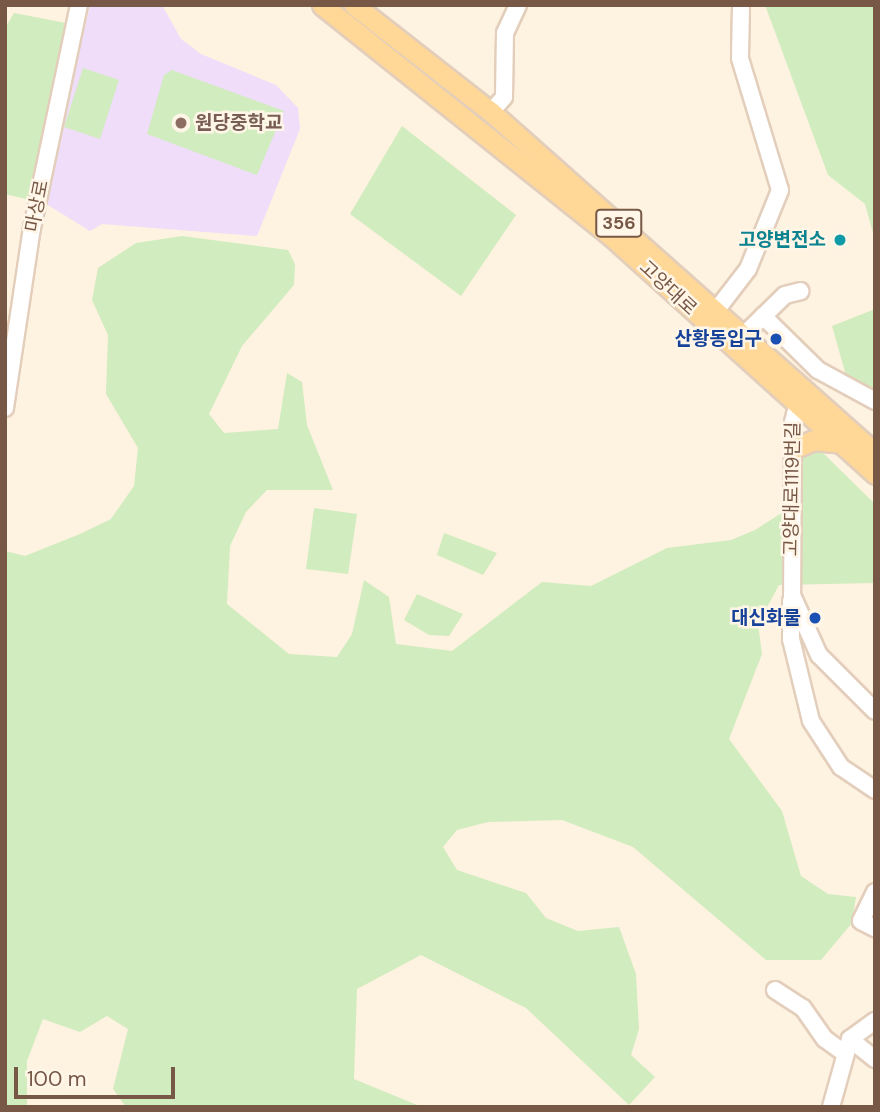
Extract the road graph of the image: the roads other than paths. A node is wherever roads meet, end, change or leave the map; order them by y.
1 (79, 5) edge
2 (321, 5) edge
3 (354, 5) edge
4 (518, 5) edge
5 (741, 5) edge
6 (491, 112) junction
7 (801, 290) dead end
8 (718, 308) junction
9 (763, 316) junction
10 (746, 333) junction
11 (803, 385) junction
12 (875, 401) edge
13 (796, 405) junction
14 (5, 408) edge
15 (841, 443) junction
16 (794, 447) junction
17 (875, 453) edge
18 (875, 474) edge
19 (792, 595) junction
20 (875, 711) edge
21 (875, 790) edge
22 (875, 892) edge
23 (875, 928) edge
24 (775, 990) dead end
25 (875, 1021) edge
26 (847, 1045) junction
27 (875, 1059) edge
28 (831, 1107) edge

1 - 14 street, 마상로
2 - 13 main road, 고양대로 / 356
3 - 6 main road, 고양대로 / 356
4 - 6 street
5 - 8 street, 고양대로
6 - 8 main road, 고양대로 / 356
7 - 9 street
8 - 10 main road, 고양대로 / 356
9 - 10 street
9 - 12 street
10 - 11 main road, 고양대로 / 356
11 - 13 street, 고양대로1119번길
11 - 17 main road, 고양대로 / 356
13 - 15 main road, 고양대로 / 356
13 - 16 street, 고양대로1119번길
15 - 16 main road
15 - 18 main road, 고양대로 / 356
16 - 19 street, 고양대로1119번길
19 - 20 street, 고양대로1119번길
19 - 21 street, 고양대로1119번길
22 - 23 street
24 - 26 street
25 - 26 street
26 - 27 street
26 - 28 street

